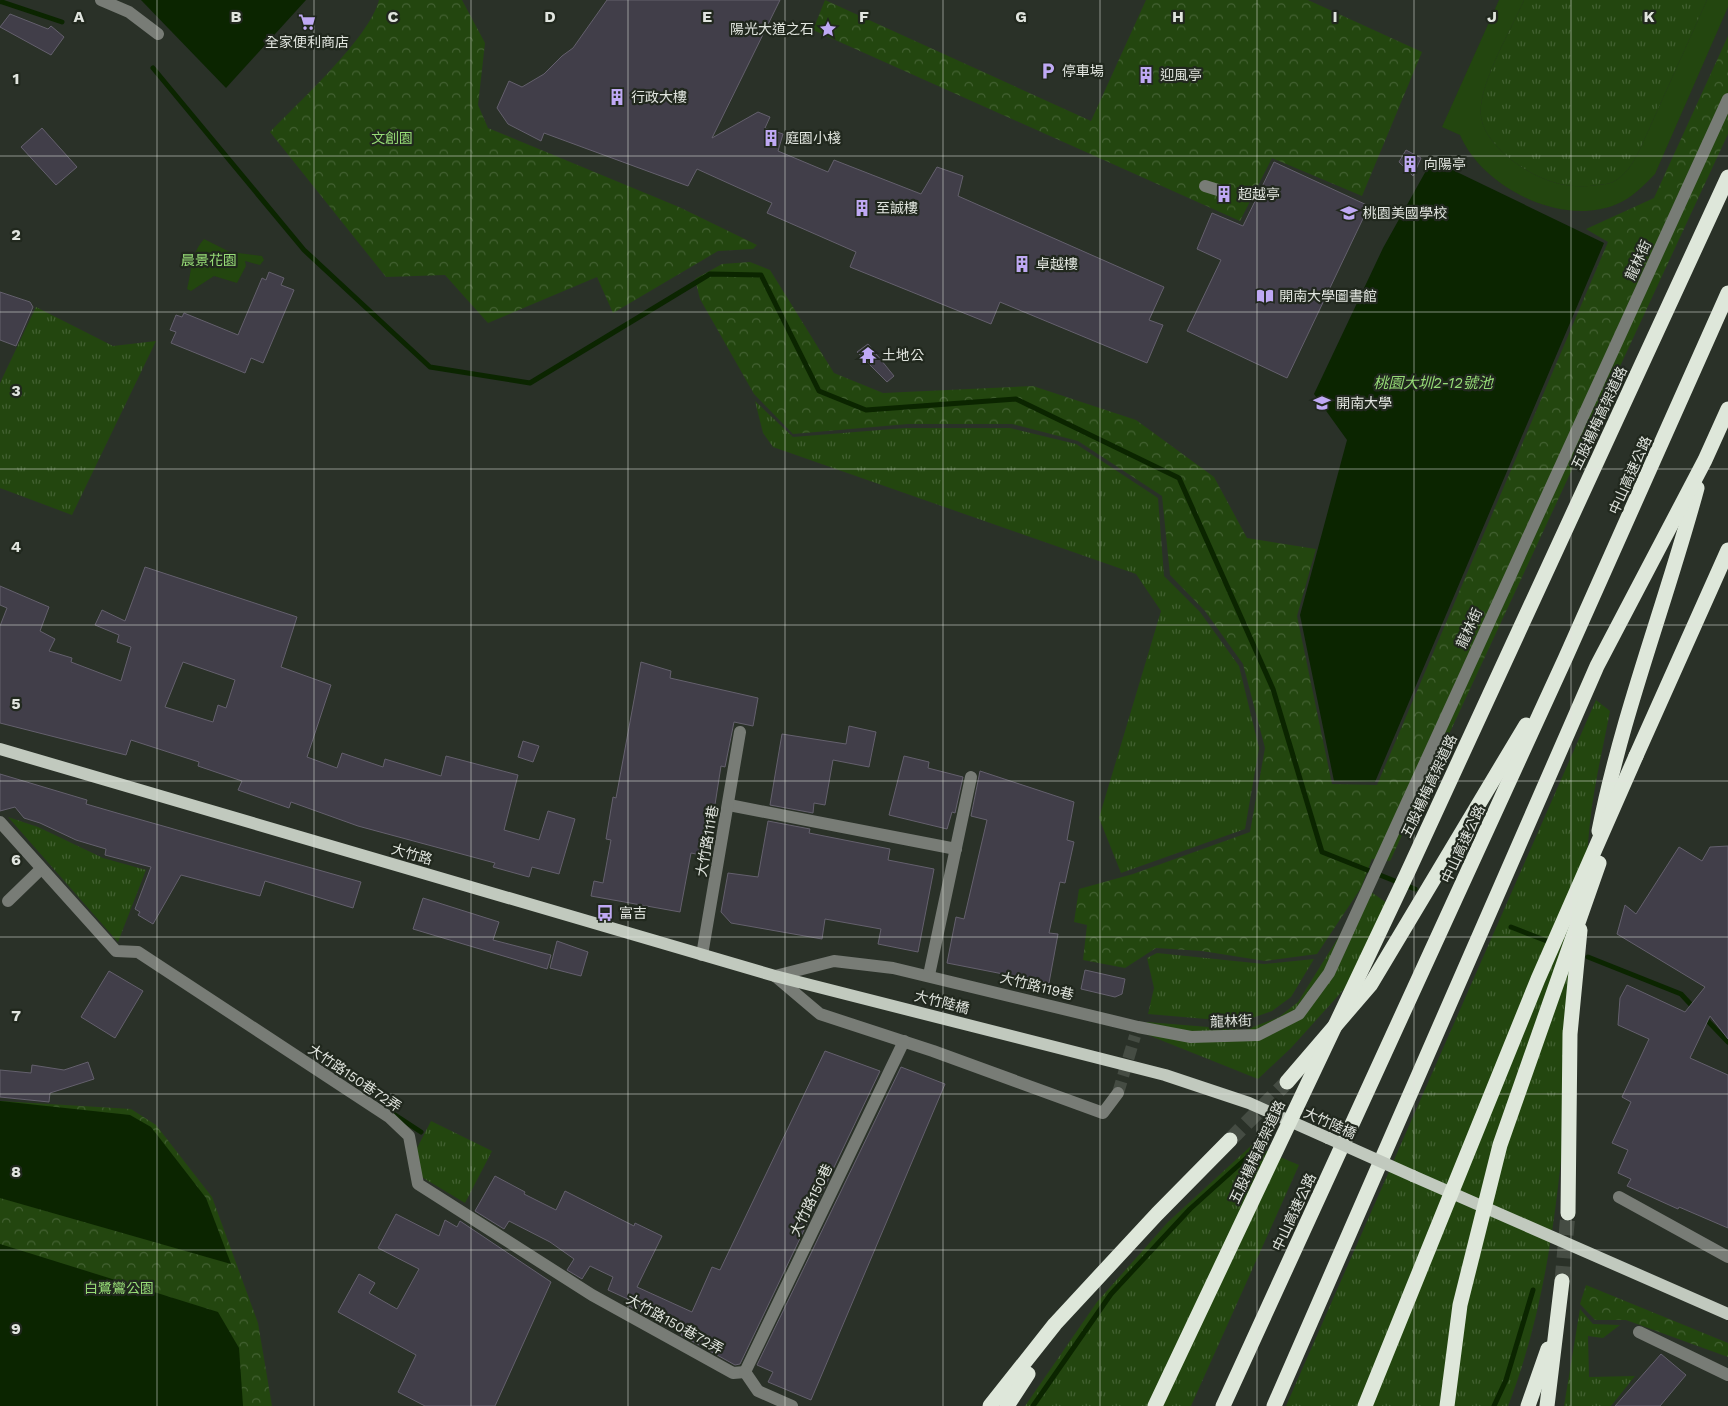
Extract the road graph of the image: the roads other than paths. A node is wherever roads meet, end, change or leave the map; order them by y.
1 (101, 0) edge
2 (158, 34) dead end
3 (1728, 99) edge
4 (1728, 177) edge
5 (1205, 186) dead end
6 (1218, 190) dead end
7 (1728, 293) edge
8 (1728, 409) edge
9 (1705, 460) junction
10 (1728, 550) edge
11 (1566, 659) junction
12 (740, 732) dead end
13 (0, 749) edge
14 (1636, 756) junction
15 (971, 777) dead end
16 (729, 805) junction
17 (0, 822) edge
18 (956, 849) junction
19 (40, 869) junction
20 (8, 901) dead end
21 (702, 955) junction
22 (929, 975) junction
23 (775, 976) junction
24 (816, 986) joint
25 (1137, 1032) joint
26 (904, 1041) junction
27 (1287, 1082) tunnel mouth
28 (1118, 1093) tunnel mouth
29 (1230, 1140) tunnel mouth
30 (1619, 1197) dead end
31 (1568, 1213) tunnel mouth
32 (1728, 1257) edge
33 (1562, 1281) tunnel mouth
34 (1090, 1287) junction
35 (1728, 1314) edge
36 (1558, 1320) junction
37 (1639, 1332) dead end
38 (745, 1372) junction
39 (1728, 1375) edge
40 (792, 1406) edge
41 (990, 1406) edge
42 (1007, 1406) edge
43 (1155, 1406) edge
44 (1224, 1406) edge
45 (1274, 1406) edge
46 (1365, 1406) edge
47 (1447, 1406) edge
48 (1528, 1406) edge
49 (1547, 1406) edge

1 - 2 street
3 - 25 street, 龍林街
4 - 43 highway, 五股楊梅高架道路, bridge
5 - 6 street
7 - 11 highway, 中山高速公路
8 - 9 highway
9 - 31 highway
9 - 45 highway
10 - 14 highway
11 - 27 highway
11 - 44 highway, 中山高速公路
12 - 16 street, 大竹路111巷
13 - 21 main road, 大竹路
14 - 46 highway, bridge
14 - 47 highway, bridge
15 - 18 street
16 - 18 street
16 - 21 street, 大竹路111巷
17 - 19 street, 大竹路150巷72弄
18 - 22 street
19 - 20 street
19 - 38 street, 大竹路150巷72弄
21 - 23 main road, 大竹路
22 - 23 street, 大竹路119巷
22 - 25 street, 大竹路119巷
23 - 24 main road, 大竹路
23 - 26 street
24 - 35 main road, 大竹陸橋, bridge
26 - 28 street
26 - 38 street, 大竹路150巷
29 - 34 highway
30 - 32 street
33 - 36 highway
34 - 41 highway
34 - 42 highway
36 - 48 highway
36 - 49 highway
37 - 39 street
38 - 40 street

